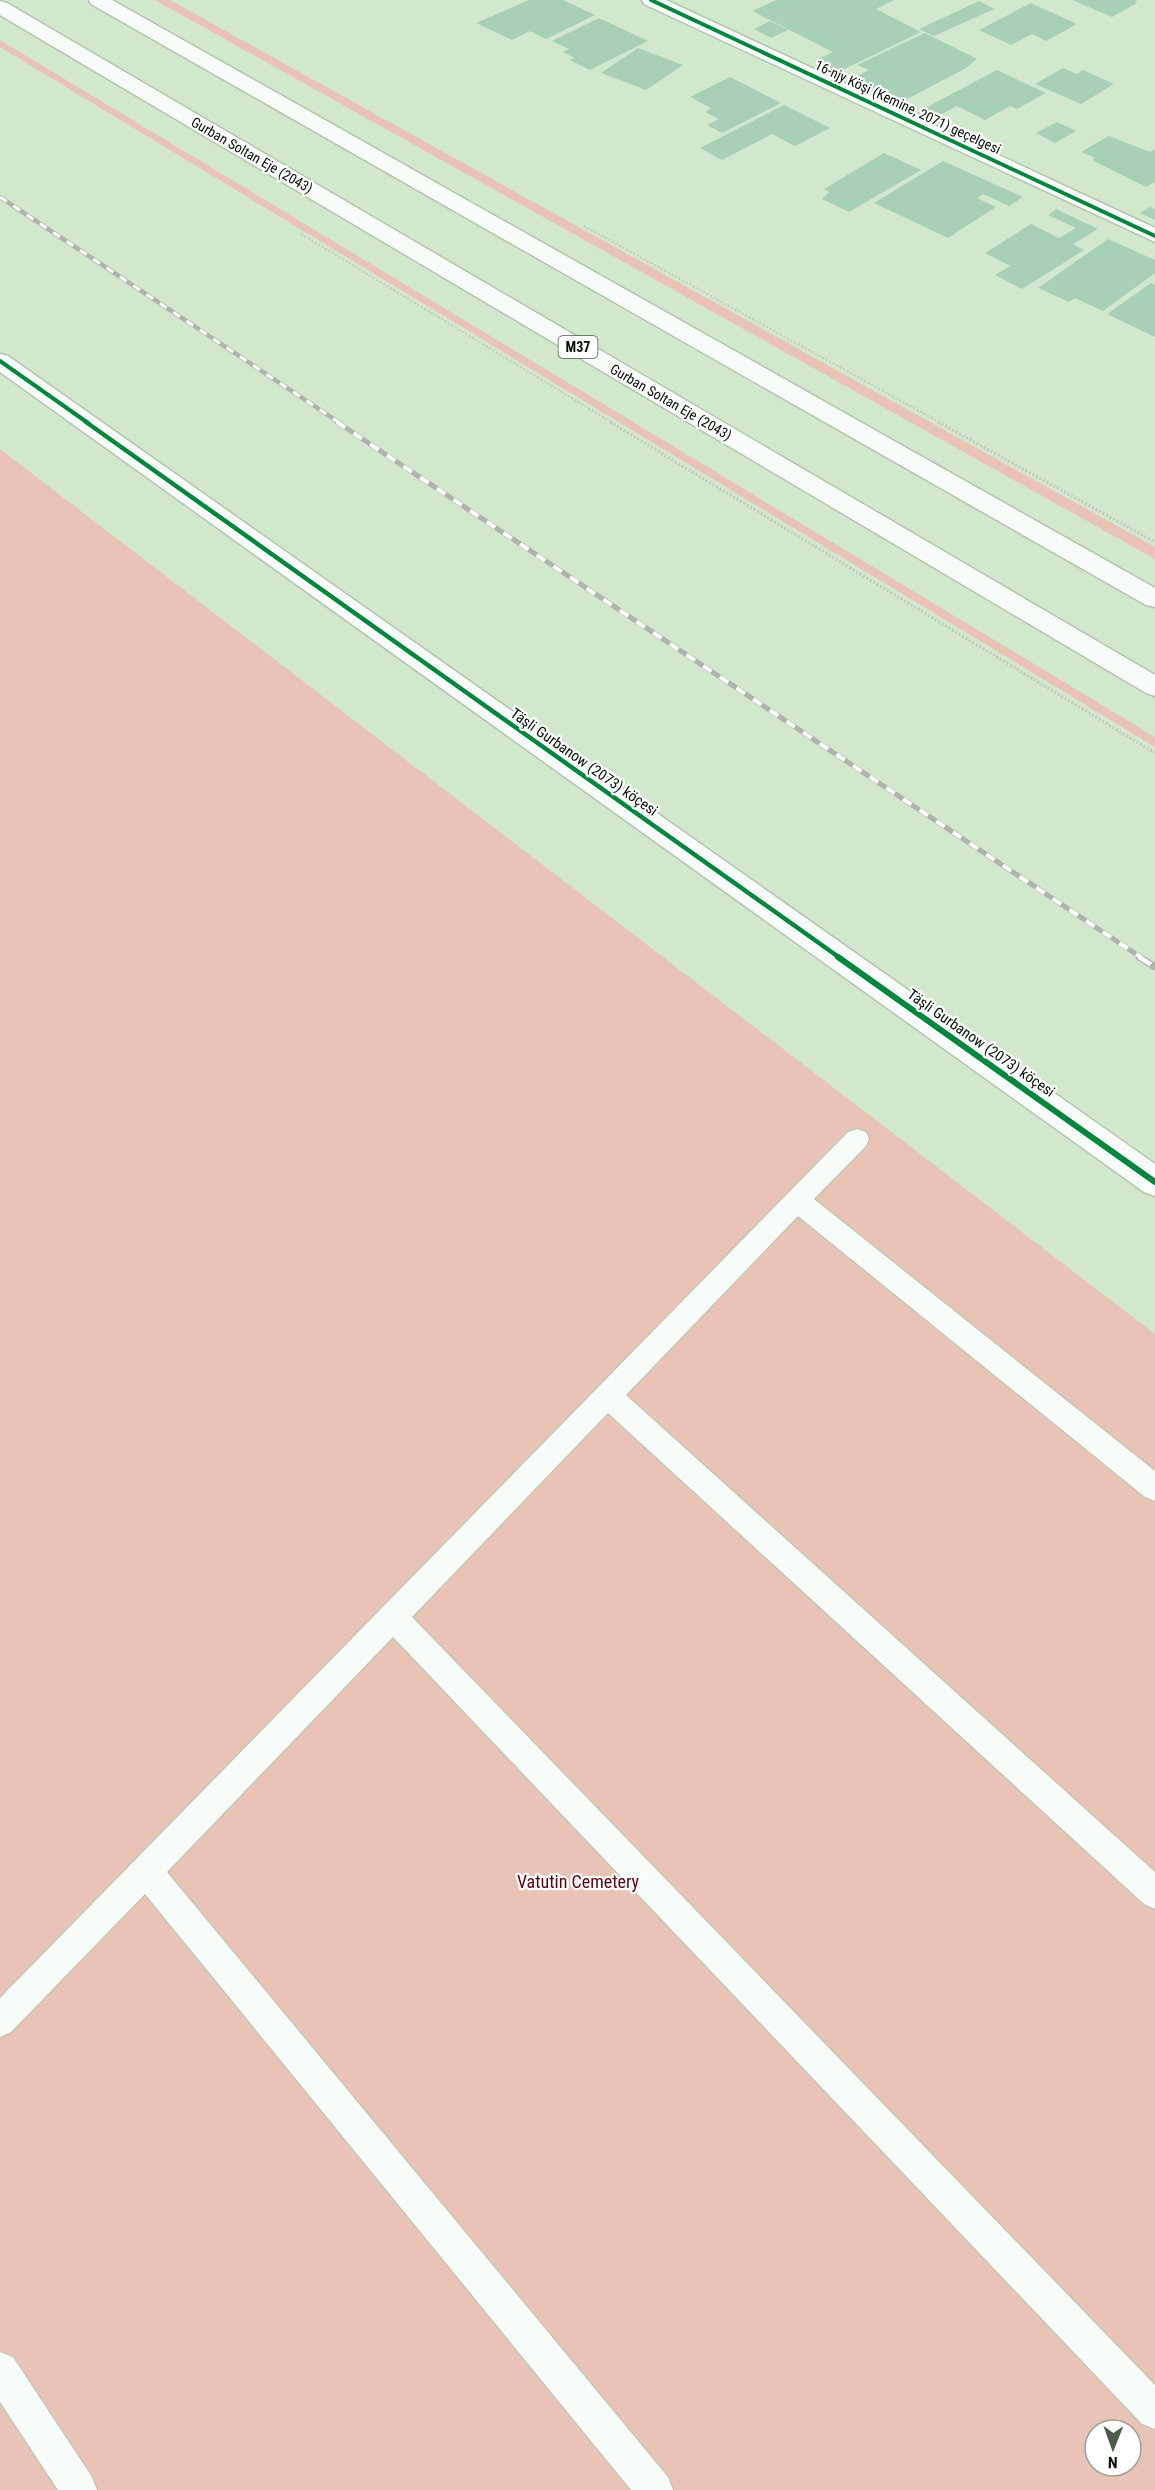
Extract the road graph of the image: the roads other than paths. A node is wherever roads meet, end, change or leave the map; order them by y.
1 (98, 0) edge
2 (651, 0) edge
3 (0, 7) edge
4 (1155, 236) edge
5 (0, 362) edge
6 (1155, 599) edge
7 (1155, 687) edge
8 (857, 1139) dead end
9 (1155, 1182) edge
10 (798, 1201) junction
11 (608, 1396) junction
12 (1155, 1488) edge
13 (393, 1617) junction
14 (146, 1871) junction
15 (1155, 1893) edge
16 (0, 2021) edge
17 (0, 2370) edge
18 (1155, 2411) edge
19 (79, 2490) edge
20 (655, 2490) edge

1 - 6 main road
2 - 4 main road, 16-njy Köşi (Kemine, 2071) geçelgesi
3 - 7 main road, Gurban Soltan Eje (2043) / M37
5 - 9 main road, Täşli Gurbanow (2073) köçesi
8 - 10 lane
10 - 11 lane
10 - 12 lane
11 - 13 lane
11 - 15 lane
13 - 14 lane
13 - 18 lane
14 - 16 lane
14 - 20 lane
17 - 19 lane

